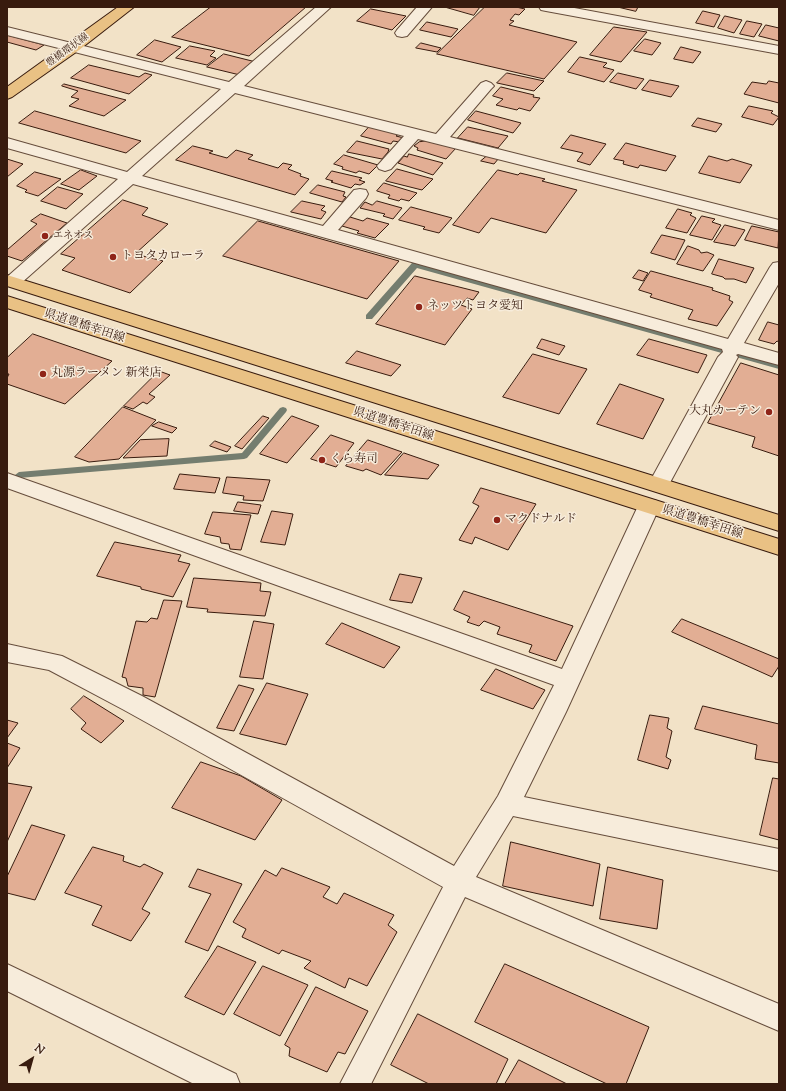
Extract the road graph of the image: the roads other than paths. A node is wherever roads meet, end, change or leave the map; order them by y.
1 (127, 7) edge
2 (324, 7) edge
3 (425, 7) edge
4 (550, 7) edge
5 (7, 30) edge
6 (402, 33) dead end
7 (74, 47) junction
8 (779, 50) edge
9 (486, 86) dead end
10 (234, 87) junction
11 (7, 94) edge
12 (414, 133) junction
13 (440, 139) junction
14 (7, 143) edge
15 (385, 166) dead end
16 (132, 177) junction
17 (360, 194) dead end
18 (779, 225) edge
19 (327, 232) junction
20 (779, 267) edge
21 (10, 280) edge
22 (7, 302) edge
23 (731, 351) junction
24 (779, 359) edge
25 (7, 480) edge
26 (654, 495) junction
27 (779, 523) edge
28 (779, 547) edge
29 (7, 653) edge
30 (567, 680) junction
31 (507, 804) junction
32 (779, 860) edge
33 (459, 882) junction
34 (7, 977) edge
35 (779, 1018) edge
36 (225, 1084) edge
37 (355, 1084) edge

1 - 7 main road, 豊橋環状線
2 - 10 street
3 - 6 street
4 - 8 street
5 - 7 street
7 - 10 street
7 - 11 main road, 豊橋環状線
9 - 13 street
10 - 12 street
10 - 16 street
12 - 13 street
12 - 15 street
13 - 18 street
14 - 16 street
16 - 19 street
16 - 21 street
17 - 19 street
19 - 23 street
20 - 23 street
21 - 26 main road, 県道豊橋幸田線
22 - 26 main road, 県道豊橋幸田線
23 - 24 street
23 - 26 street
25 - 30 street
26 - 27 main road, 県道豊橋幸田線
26 - 28 main road, 県道豊橋幸田線
26 - 30 street
29 - 33 street
30 - 31 street
31 - 32 street
31 - 33 street
33 - 35 street
33 - 37 street
34 - 36 street

